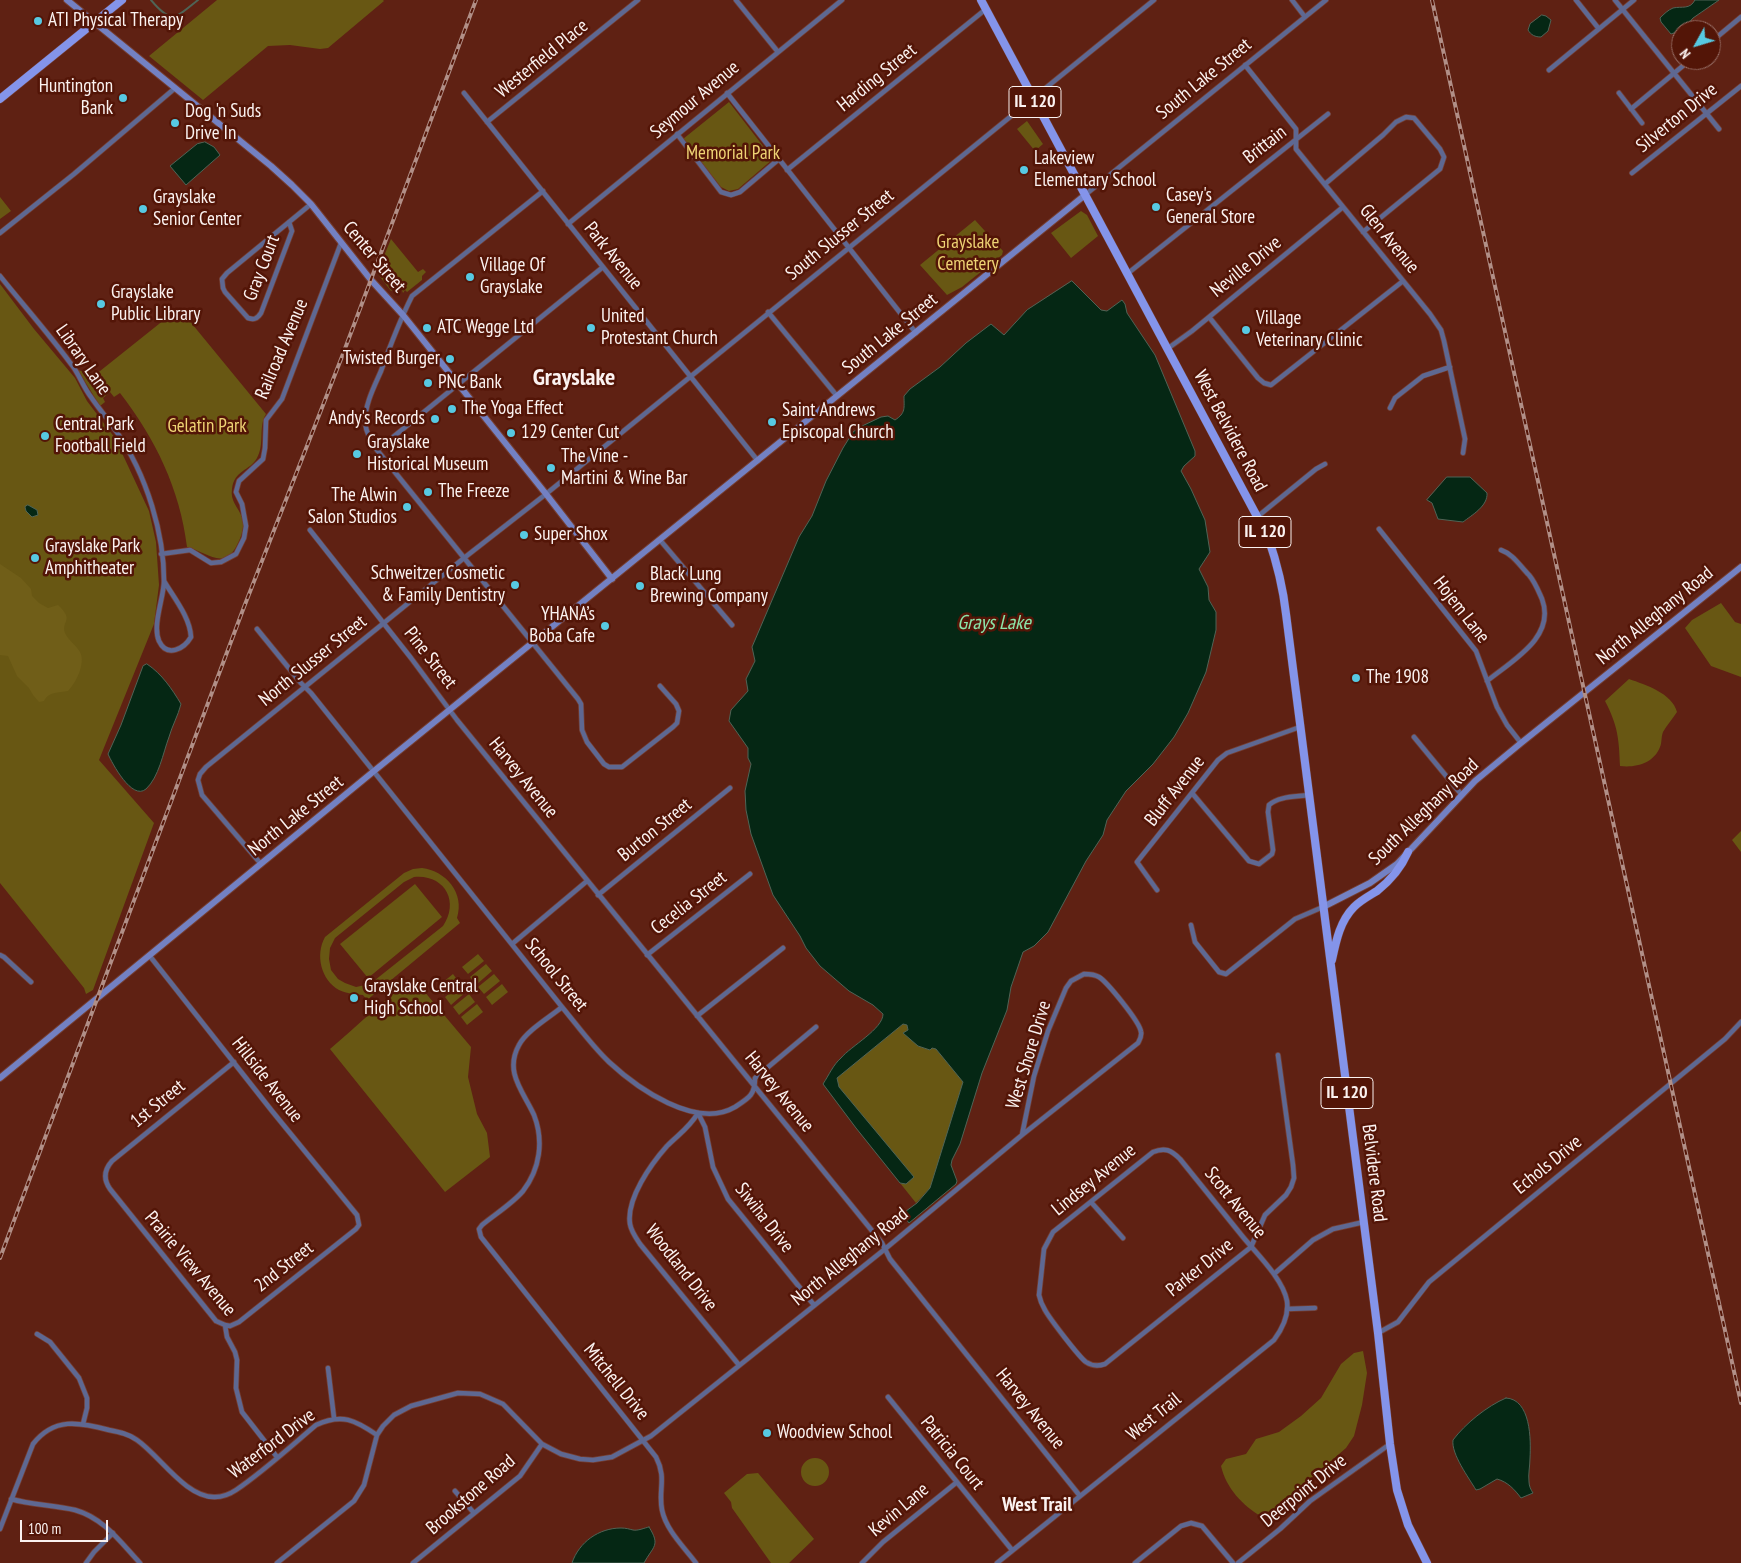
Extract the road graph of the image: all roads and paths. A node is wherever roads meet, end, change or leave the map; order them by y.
1 (67, 0) edge
2 (122, 0) edge
3 (638, 0) edge
4 (736, 0) edge
5 (842, 0) edge
6 (981, 0) edge
7 (1154, 0) edge
8 (1292, 0) edge
9 (1326, 0) edge
10 (1576, 0) edge
11 (1615, 0) edge
12 (1634, 0) edge
13 (986, 9) junction
14 (1623, 10) junction
15 (1305, 17) junction
16 (1741, 17) edge
17 (94, 23) junction
18 (1599, 29) junction
19 (1721, 34) edge
20 (778, 52) junction
21 (1245, 65) junction
22 (1548, 70) dead end
23 (1678, 70) edge
24 (1674, 73) junction
25 (1741, 86) edge
26 (174, 89) junction
27 (464, 93) dead end
28 (727, 93) junction
29 (1619, 93) dead end
30 (1033, 98) junction
31 (0, 99) edge
32 (1631, 108) junction
33 (1328, 114) dead end
34 (1707, 114) junction
35 (487, 122) junction
36 (1642, 123) dead end
37 (1719, 129) dead end
38 (677, 134) junction
39 (1296, 140) junction
40 (779, 160) junction
41 (787, 170) junction
42 (1632, 173) dead end
43 (1324, 184) junction
44 (543, 191) junction
45 (1086, 195) junction
46 (311, 204) junction
47 (1343, 207) junction
48 (289, 222) junction
49 (568, 224) junction
50 (1363, 232) junction
51 (0, 233) edge
52 (341, 243) junction
53 (848, 247) junction
54 (603, 267) junction
55 (1127, 274) junction
56 (0, 276) edge
57 (1402, 281) junction
58 (768, 312) junction
59 (402, 315) junction
60 (1209, 317) junction
61 (916, 333) junction
62 (1167, 349) junction
63 (1450, 367) junction
64 (690, 376) junction
65 (458, 385) junction
66 (837, 396) junction
67 (1390, 408) dead end
68 (377, 450) junction
69 (1463, 453) dead end
70 (758, 461) junction
71 (1325, 464) dead end
72 (546, 494) junction
73 (1257, 517) junction
74 (1379, 529) dead end
75 (310, 530) dead end
76 (660, 540) junction
77 (1501, 550) dead end
78 (162, 554) junction
79 (464, 558) junction
80 (1741, 567) edge
81 (612, 579) junction
82 (164, 581) junction
83 (384, 623) junction
84 (732, 626) dead end
85 (257, 629) dead end
86 (533, 642) junction
87 (1487, 681) junction
88 (660, 686) dead end
89 (305, 687) junction
90 (1588, 689) joint
91 (450, 710) junction
92 (1300, 727) junction
93 (1414, 737) dead end
94 (1521, 743) junction
95 (374, 771) junction
96 (730, 788) dead end
97 (1192, 793) junction
98 (1461, 794) junction
99 (1309, 795) junction
100 (1408, 852) junction
101 (261, 864) junction
102 (750, 874) dead end
103 (587, 881) junction
104 (1157, 890) dead end
105 (598, 895) junction
106 (1323, 907) junction
107 (1191, 925) dead end
108 (512, 944) junction
109 (783, 948) dead end
110 (149, 955) junction
111 (647, 955) junction
112 (0, 956) edge
113 (1331, 964) junction
114 (31, 982) dead end
115 (562, 1007) junction
116 (697, 1016) junction
117 (1135, 1019) joint
118 (1741, 1022) edge
119 (816, 1027) dead end
120 (1278, 1055) dead end
121 (234, 1062) junction
122 (0, 1078) edge
123 (755, 1086) junction
124 (698, 1113) junction
125 (1022, 1135) junction
126 (1172, 1151) joint
127 (105, 1173) joint
128 (1091, 1202) junction
129 (1364, 1222) junction
130 (359, 1225) joint
131 (1123, 1238) dead end
132 (1251, 1246) junction
133 (885, 1249) junction
134 (1274, 1274) junction
135 (814, 1305) junction
136 (1315, 1308) dead end
137 (1287, 1309) junction
138 (225, 1325) junction
139 (1378, 1333) junction
140 (37, 1334) dead end
141 (739, 1365) junction
142 (1101, 1365) joint
143 (328, 1368) dead end
144 (888, 1397) dead end
145 (334, 1418) junction
146 (83, 1424) junction
147 (377, 1435) junction
148 (643, 1440) junction
149 (542, 1444) junction
150 (1390, 1444) junction
151 (277, 1457) junction
152 (957, 1482) junction
153 (455, 1491) dead end
154 (1080, 1496) junction
155 (11, 1499) junction
156 (474, 1513) junction
157 (0, 1529) edge
158 (112, 1533) junction
159 (1012, 1550) junction
160 (86, 1563) edge
161 (140, 1563) edge
162 (276, 1563) edge
163 (413, 1563) edge
164 (696, 1563) edge
165 (862, 1563) edge
166 (997, 1563) edge
167 (1135, 1563) edge
168 (1233, 1563) edge
169 (1238, 1563) edge
170 (1427, 1563) edge

1 - 17 street, Center Street
2 - 17 main road
3 - 35 street, Westerfield Place
4 - 20 street
5 - 20 street, Seymour Avenue
6 - 13 main road, IL 120
7 - 30 street, South Slusser Street
8 - 15 street
9 - 15 street, South Lake Street
10 - 18 street
11 - 14 street
12 - 14 street
13 - 30 main road, IL 120
13 - 41 street, Harding Street
14 - 18 street
14 - 24 street
15 - 21 street, South Lake Street
16 - 19 street
17 - 26 street, Center Street
17 - 31 main road
18 - 22 street
20 - 28 street, Seymour Avenue
21 - 39 street, Glen Avenue
21 - 45 street, South Lake Street
23 - 24 street
24 - 32 street
24 - 34 street
25 - 34 street, Silverton Drive
26 - 46 street, Center Street
26 - 51 street
27 - 35 street, Park Avenue
28 - 38 street, Seymour Avenue
28 - 40 street
29 - 32 street
30 - 45 main road, IL 120
30 - 53 street, South Slusser Street
32 - 36 street
33 - 39 street, Brittain
34 - 37 street
34 - 42 street, Silverton Drive
35 - 44 street, Park Avenue
38 - 40 street
38 - 49 street, Seymour Avenue
39 - 43 street, Glen Avenue
39 - 55 street, Brittain
40 - 41 street
41 - 53 street
43 - 47 street, Glen Avenue
43 - 50 street
44 - 49 street, Park Avenue
44 - 59 street
45 - 55 main road, West Belvidere Road / IL 120
45 - 61 street, South Lake Street
46 - 48 street
46 - 52 street, Center Street
47 - 50 street, Glen Avenue
47 - 60 street, Neville Drive
48 - 48 street, Gray Court
49 - 54 street, Park Avenue
50 - 57 street, Glen Avenue
52 - 59 street, Center Street
52 - 78 street, Railroad Avenue
53 - 58 street, South Slusser Street
53 - 61 street
54 - 64 street, Park Avenue
54 - 65 street
55 - 62 main road, West Belvidere Road / IL 120
56 - 78 street, Library Lane
57 - 60 street
57 - 63 street, Glen Avenue
58 - 64 street, South Slusser Street
58 - 66 street
59 - 65 street, Center Street
59 - 68 street
60 - 62 street, Neville Drive
61 - 66 street, South Lake Street
62 - 73 main road, West Belvidere Road / IL 120
63 - 67 street
63 - 69 street, Glen Avenue
64 - 70 street, Park Avenue
64 - 72 street, South Slusser Street
65 - 68 street
65 - 72 street, Center Street
66 - 70 street, South Lake Street
68 - 79 street
70 - 76 street, South Lake Street
71 - 73 street
72 - 79 street, North Slusser Street
72 - 81 street, Center Street
73 - 92 main road, West Belvidere Road / IL 120
74 - 87 street, Hojem Lane
75 - 83 street, Pine Street
76 - 81 street, South Lake Street
76 - 84 street
77 - 87 street
78 - 82 street, Library Lane
79 - 83 street, North Slusser Street
79 - 86 street
80 - 90 street, North Alleghany Road
81 - 86 street, North Lake Street
82 - 82 street, Library Lane
83 - 89 street, North Slusser Street
83 - 91 street, Pine Street
85 - 89 street, School Street
86 - 88 street
86 - 91 street, North Lake Street
87 - 94 street, Hojem Lane
89 - 95 street, School Street
89 - 101 street, North Slusser Street
90 - 94 street, South Alleghany Road
91 - 95 street, North Lake Street
91 - 103 street, Harvey Avenue
92 - 97 street, Bluff Avenue
92 - 99 main road, West Belvidere Road / IL 120
93 - 98 street
94 - 98 street, South Alleghany Road
95 - 101 street, North Lake Street
95 - 108 street, School Street
96 - 105 street, Burton Street
97 - 99 street
97 - 104 street, Bluff Avenue
98 - 100 street, South Alleghany Road
99 - 106 main road, West Belvidere Road / IL 120
100 - 106 street, South Alleghany Road
100 - 113 main road
101 - 110 street, North Lake Street
102 - 111 street, Cecelia Street
103 - 105 street, Harvey Avenue
103 - 108 street
105 - 111 street, Harvey Avenue
106 - 107 street, South Alleghany Road
106 - 113 main road, Belvidere Road / IL 120
108 - 115 street, School Street
109 - 116 street
110 - 121 street, Hillside Avenue
110 - 122 street, North Lake Street
111 - 116 street, Harvey Avenue
112 - 114 street
113 - 129 main road, Belvidere Road / IL 120
115 - 124 street, School Street
115 - 148 street, Mitchell Drive
116 - 123 street, Harvey Avenue
117 - 125 street, North Alleghany Road
117 - 125 street, West Shore Drive
118 - 139 street, Echols Drive
119 - 123 street, School Street
120 - 132 street, Parker Drive
121 - 127 street, 1st Street
121 - 130 street, Hillside Avenue
123 - 124 street, School Street
123 - 133 street, Harvey Avenue
124 - 135 street, Siwiha Drive
124 - 141 street, Woodland Drive
125 - 133 street, North Alleghany Road
126 - 128 street, Lindsey Avenue
126 - 132 street, Scott Avenue
127 - 138 street, Prairie View Avenue
128 - 131 street
128 - 142 street, Lindsey Avenue
129 - 134 street
129 - 139 main road, Belvidere Road / IL 120
130 - 138 street, 2nd Street
132 - 134 street, Scott Avenue
132 - 142 street, Parker Drive
133 - 135 street, North Alleghany Road
133 - 154 street, Harvey Avenue
134 - 137 street
135 - 141 street, North Alleghany Road
136 - 137 street
137 - 154 street, West Trail
138 - 151 street, Prairie View Avenue
139 - 150 main road, Belvidere Road / IL 120
140 - 146 street
141 - 148 street, North Alleghany Road
143 - 145 street
144 - 152 street, Patricia Court
145 - 147 street, Waterford Drive
145 - 151 street, Waterford Drive
146 - 151 street, Waterford Drive
146 - 155 street, Waterford Drive
147 - 149 street, North Alleghany Road
147 - 162 street
148 - 149 street, North Alleghany Road
148 - 164 street, Mitchell Drive
149 - 156 street, Brookstone Road
150 - 169 street, Deerpoint Drive
150 - 170 main road, IL 120
152 - 159 street, Patricia Court
152 - 165 street, Kevin Lane
153 - 156 street
154 - 159 street, West Trail
155 - 157 street, Waterford Drive
155 - 158 street
156 - 163 street, Brookstone Road
158 - 160 street
158 - 161 street
159 - 166 street, West Trail
167 - 168 street

